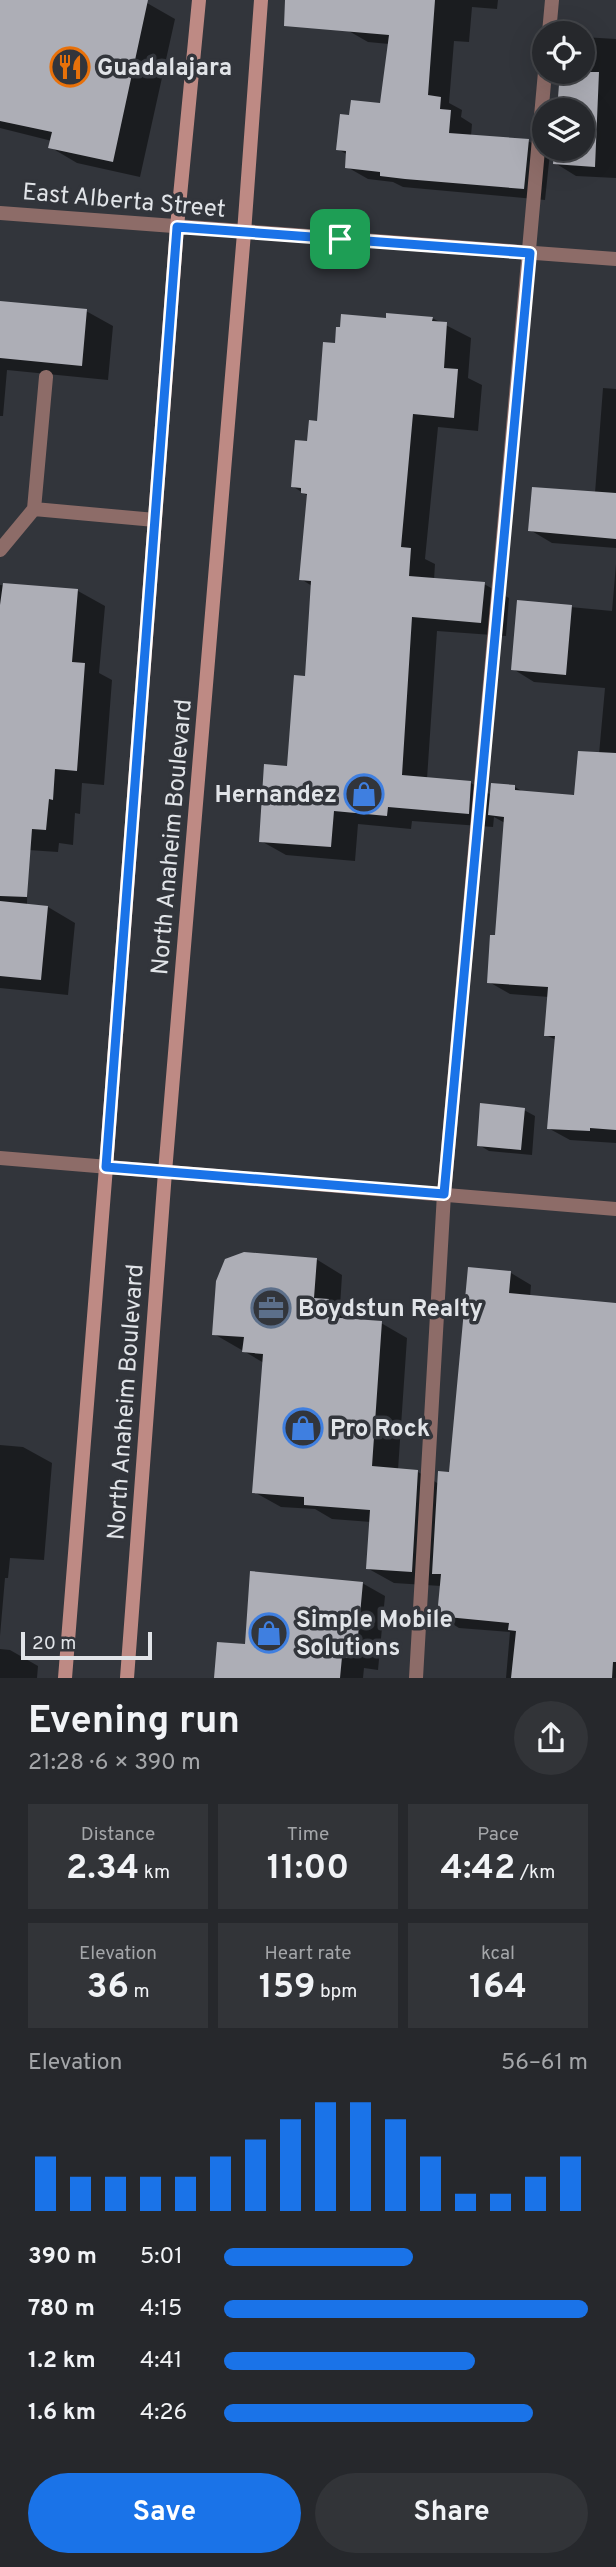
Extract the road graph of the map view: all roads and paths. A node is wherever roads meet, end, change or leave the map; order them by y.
1 (199, 0) edge
2 (261, 0) edge
3 (552, 0) edge
4 (550, 21) edge
5 (544, 84) edge
6 (0, 213) edge
7 (177, 227) junction
8 (244, 233) junction
9 (530, 253) junction
10 (616, 259) edge
11 (46, 377) dead end
12 (34, 509) junction
13 (155, 520) junction
14 (0, 550) edge
15 (0, 1158) edge
16 (106, 1167) junction
17 (165, 1172) junction
18 (444, 1194) junction
19 (616, 1209) edge
20 (65, 1678) edge
21 (127, 1678) edge
22 (416, 1678) edge

1 - 7 main road, North Anaheim Boulevard
2 - 8 main road, North Anaheim Boulevard
3 - 4 street
5 - 9 street
6 - 7 street, East Alberta Street
7 - 8 street, East Alberta Street
7 - 13 main road, North Anaheim Boulevard
8 - 9 street, East Alberta Street
8 - 17 main road, North Anaheim Boulevard
9 - 10 street, East Alberta Street
9 - 18 street
11 - 12 street
12 - 13 street
12 - 14 street
13 - 16 main road, North Anaheim Boulevard
15 - 16 street
16 - 17 street
16 - 20 main road, North Anaheim Boulevard
17 - 18 street
17 - 21 main road, North Anaheim Boulevard
18 - 19 street
18 - 22 street

